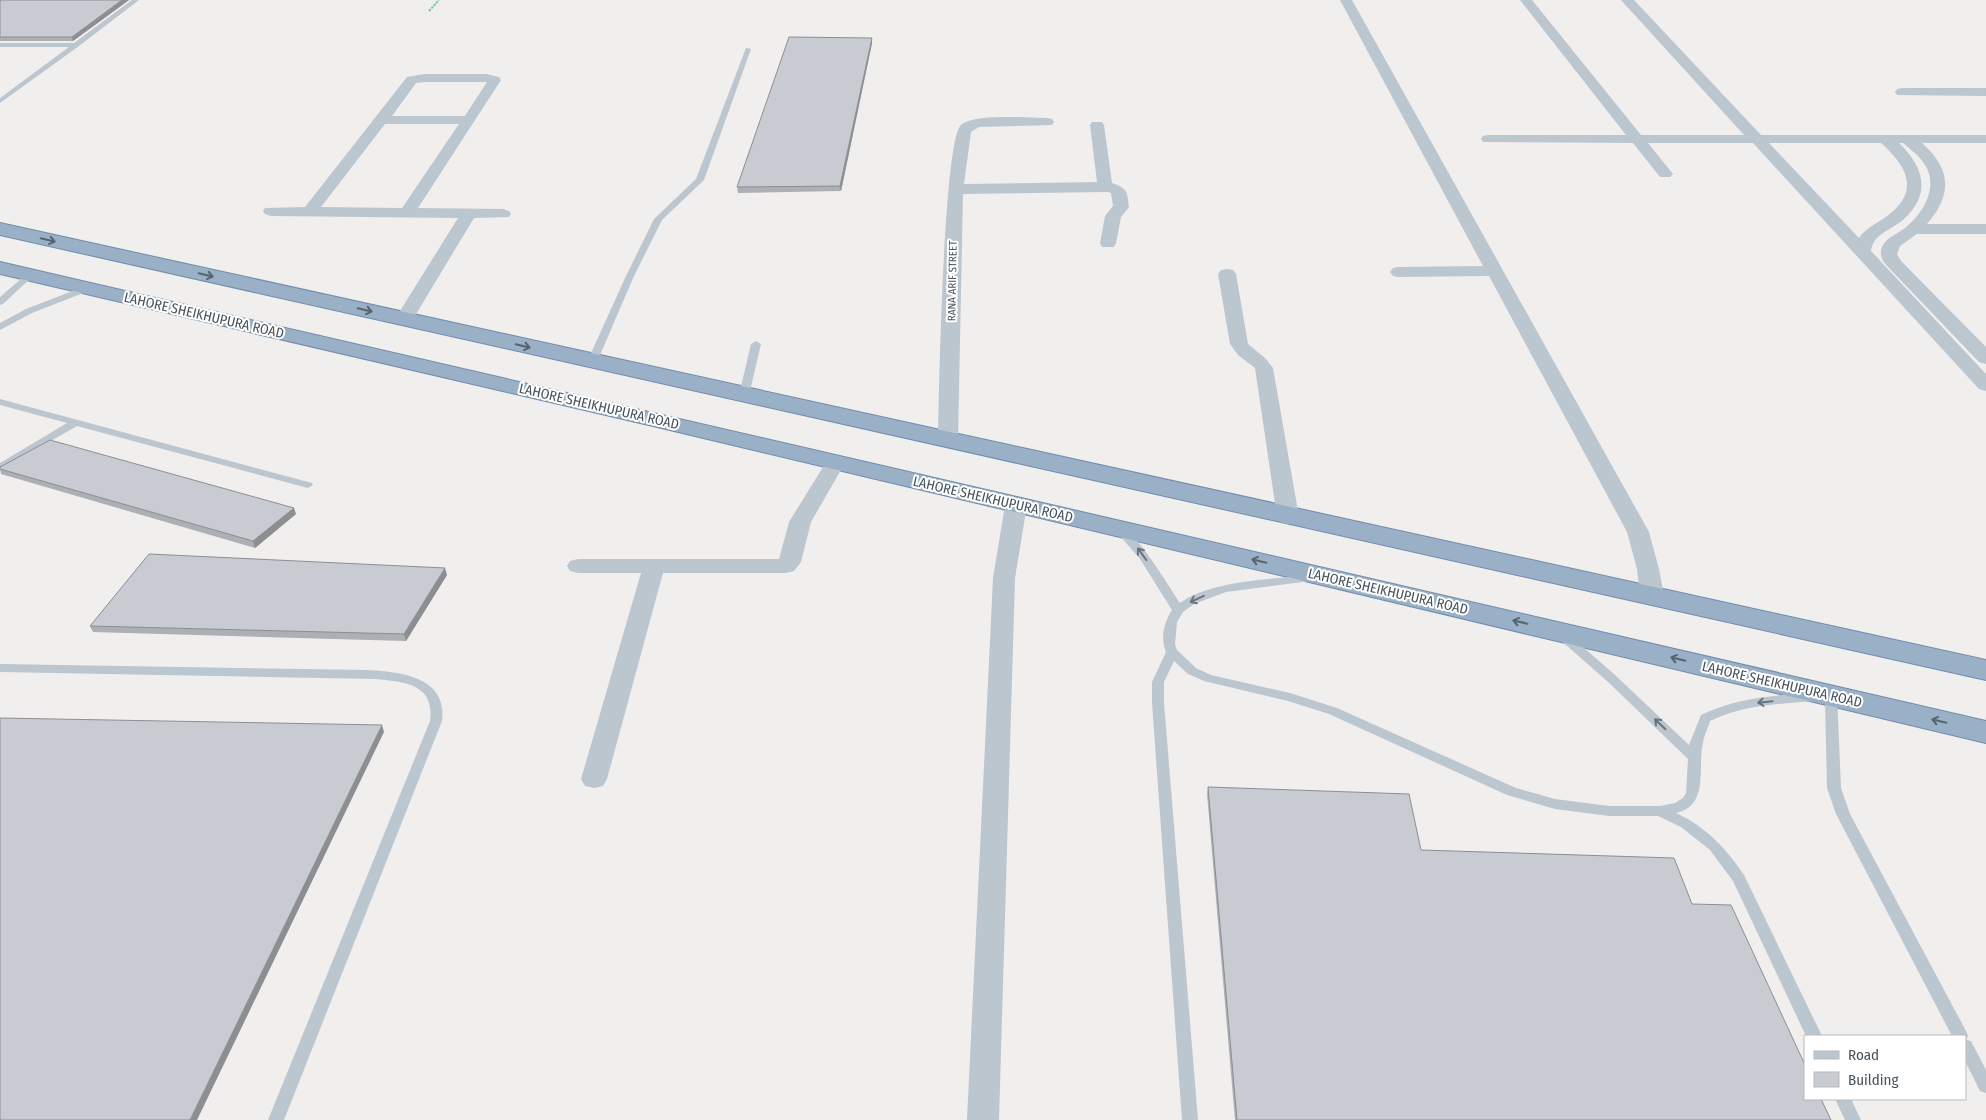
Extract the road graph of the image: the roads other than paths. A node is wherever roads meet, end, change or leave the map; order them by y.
1 (136, 0) edge
2 (1346, 0) edge
3 (1526, 0) edge
4 (1627, 0) edge
5 (0, 45) edge
6 (77, 45) junction
7 (748, 49) dead end
8 (1902, 92) dead end
9 (1986, 92) edge
10 (0, 100) edge
11 (380, 120) junction
12 (469, 120) junction
13 (1047, 122) dead end
14 (1097, 125) dead end
15 (1488, 139) dead end
16 (1636, 139) junction
17 (1756, 139) junction
18 (1986, 139) edge
19 (1900, 143) junction
20 (1986, 146) edge
21 (1665, 174) dead end
22 (1109, 188) junction
23 (955, 189) junction
24 (271, 211) dead end
25 (309, 212) junction
26 (407, 213) junction
27 (469, 213) junction
28 (503, 214) dead end
29 (0, 229) edge
30 (1913, 229) junction
31 (1986, 229) edge
32 (1108, 243) dead end
33 (1862, 252) junction
34 (0, 268) edge
35 (1495, 271) junction
36 (1399, 272) dead end
37 (1227, 274) dead end
38 (29, 275) junction
39 (88, 288) junction
40 (0, 302) edge
41 (404, 319) junction
42 (0, 327) edge
43 (756, 344) dead end
44 (1986, 358) edge
45 (592, 362) junction
46 (690, 383) junction
47 (1986, 386) edge
48 (744, 395) junction
49 (0, 402) edge
50 (653, 419) junction
51 (76, 422) junction
52 (948, 439) junction
53 (835, 463) junction
54 (0, 467) edge
55 (308, 485) dead end
56 (1016, 505) junction
57 (1288, 517) junction
58 (1119, 529) junction
59 (578, 566) dead end
60 (654, 566) junction
61 (1330, 578) junction
62 (1652, 595) junction
63 (1178, 610) junction
64 (1557, 631) junction
65 (1172, 652) junction
66 (0, 668) edge
67 (1986, 670) edge
68 (1831, 695) junction
69 (1986, 732) edge
70 (1695, 758) junction
71 (594, 780) dead end
72 (1660, 811) junction
73 (1814, 1035) edge
74 (1959, 1035) edge
75 (1966, 1048) edge
76 (1986, 1086) edge
77 (1844, 1100) edge
78 (276, 1120) edge
79 (984, 1120) edge
80 (1190, 1120) edge
81 (1854, 1120) edge

1 - 6 lane
2 - 35 street
3 - 16 street
4 - 17 street
5 - 6 lane
6 - 10 lane
7 - 45 lane
8 - 9 street
11 - 12 street
11 - 12 street
11 - 25 street
12 - 26 street
13 - 23 street, RANA ARIF STREET
14 - 22 street
15 - 16 street
16 - 17 street
16 - 21 street
17 - 19 street
17 - 33 street
18 - 19 street
19 - 20 street
19 - 30 street
19 - 33 street
22 - 23 street
22 - 32 street
23 - 52 street, RANA ARIF STREET
24 - 25 street
25 - 26 street
26 - 27 street
27 - 28 street
27 - 41 street
29 -> 41 highway
30 - 31 street
30 - 44 street
33 - 47 street
34 - 38 highway, LAHORE SHEIKHUPURA ROAD
35 - 36 street
35 - 62 street
37 - 57 street
38 - 39 highway, LAHORE SHEIKHUPURA ROAD
38 - 40 lane
39 - 42 lane
39 - 50 highway, LAHORE SHEIKHUPURA ROAD
41 -> 45 highway
43 - 48 lane
45 - 46 highway
46 - 48 highway
46 - 50 highway
48 - 52 highway
49 - 51 lane
50 - 53 highway, LAHORE SHEIKHUPURA ROAD
51 - 54 lane
51 - 55 lane
52 - 57 highway
53 - 56 highway, LAHORE SHEIKHUPURA ROAD
53 - 60 street
56 - 58 highway, LAHORE SHEIKHUPURA ROAD
56 - 79 street
57 - 62 highway
61 -> 58 highway, LAHORE SHEIKHUPURA ROAD
63 -> 58 lane
59 - 60 street
60 - 71 street
61 -> 63 lane
64 -> 61 highway, LAHORE SHEIKHUPURA ROAD
62 - 67 highway
63 - 65 lane
68 -> 64 highway, LAHORE SHEIKHUPURA ROAD
70 -> 64 lane
65 - 72 lane
65 - 80 lane
66 - 78 lane
69 -> 68 highway, LAHORE SHEIKHUPURA ROAD
68 -> 70 lane
68 - 74 lane
70 - 72 lane
72 - 73 lane
75 - 76 lane
77 - 81 lane

